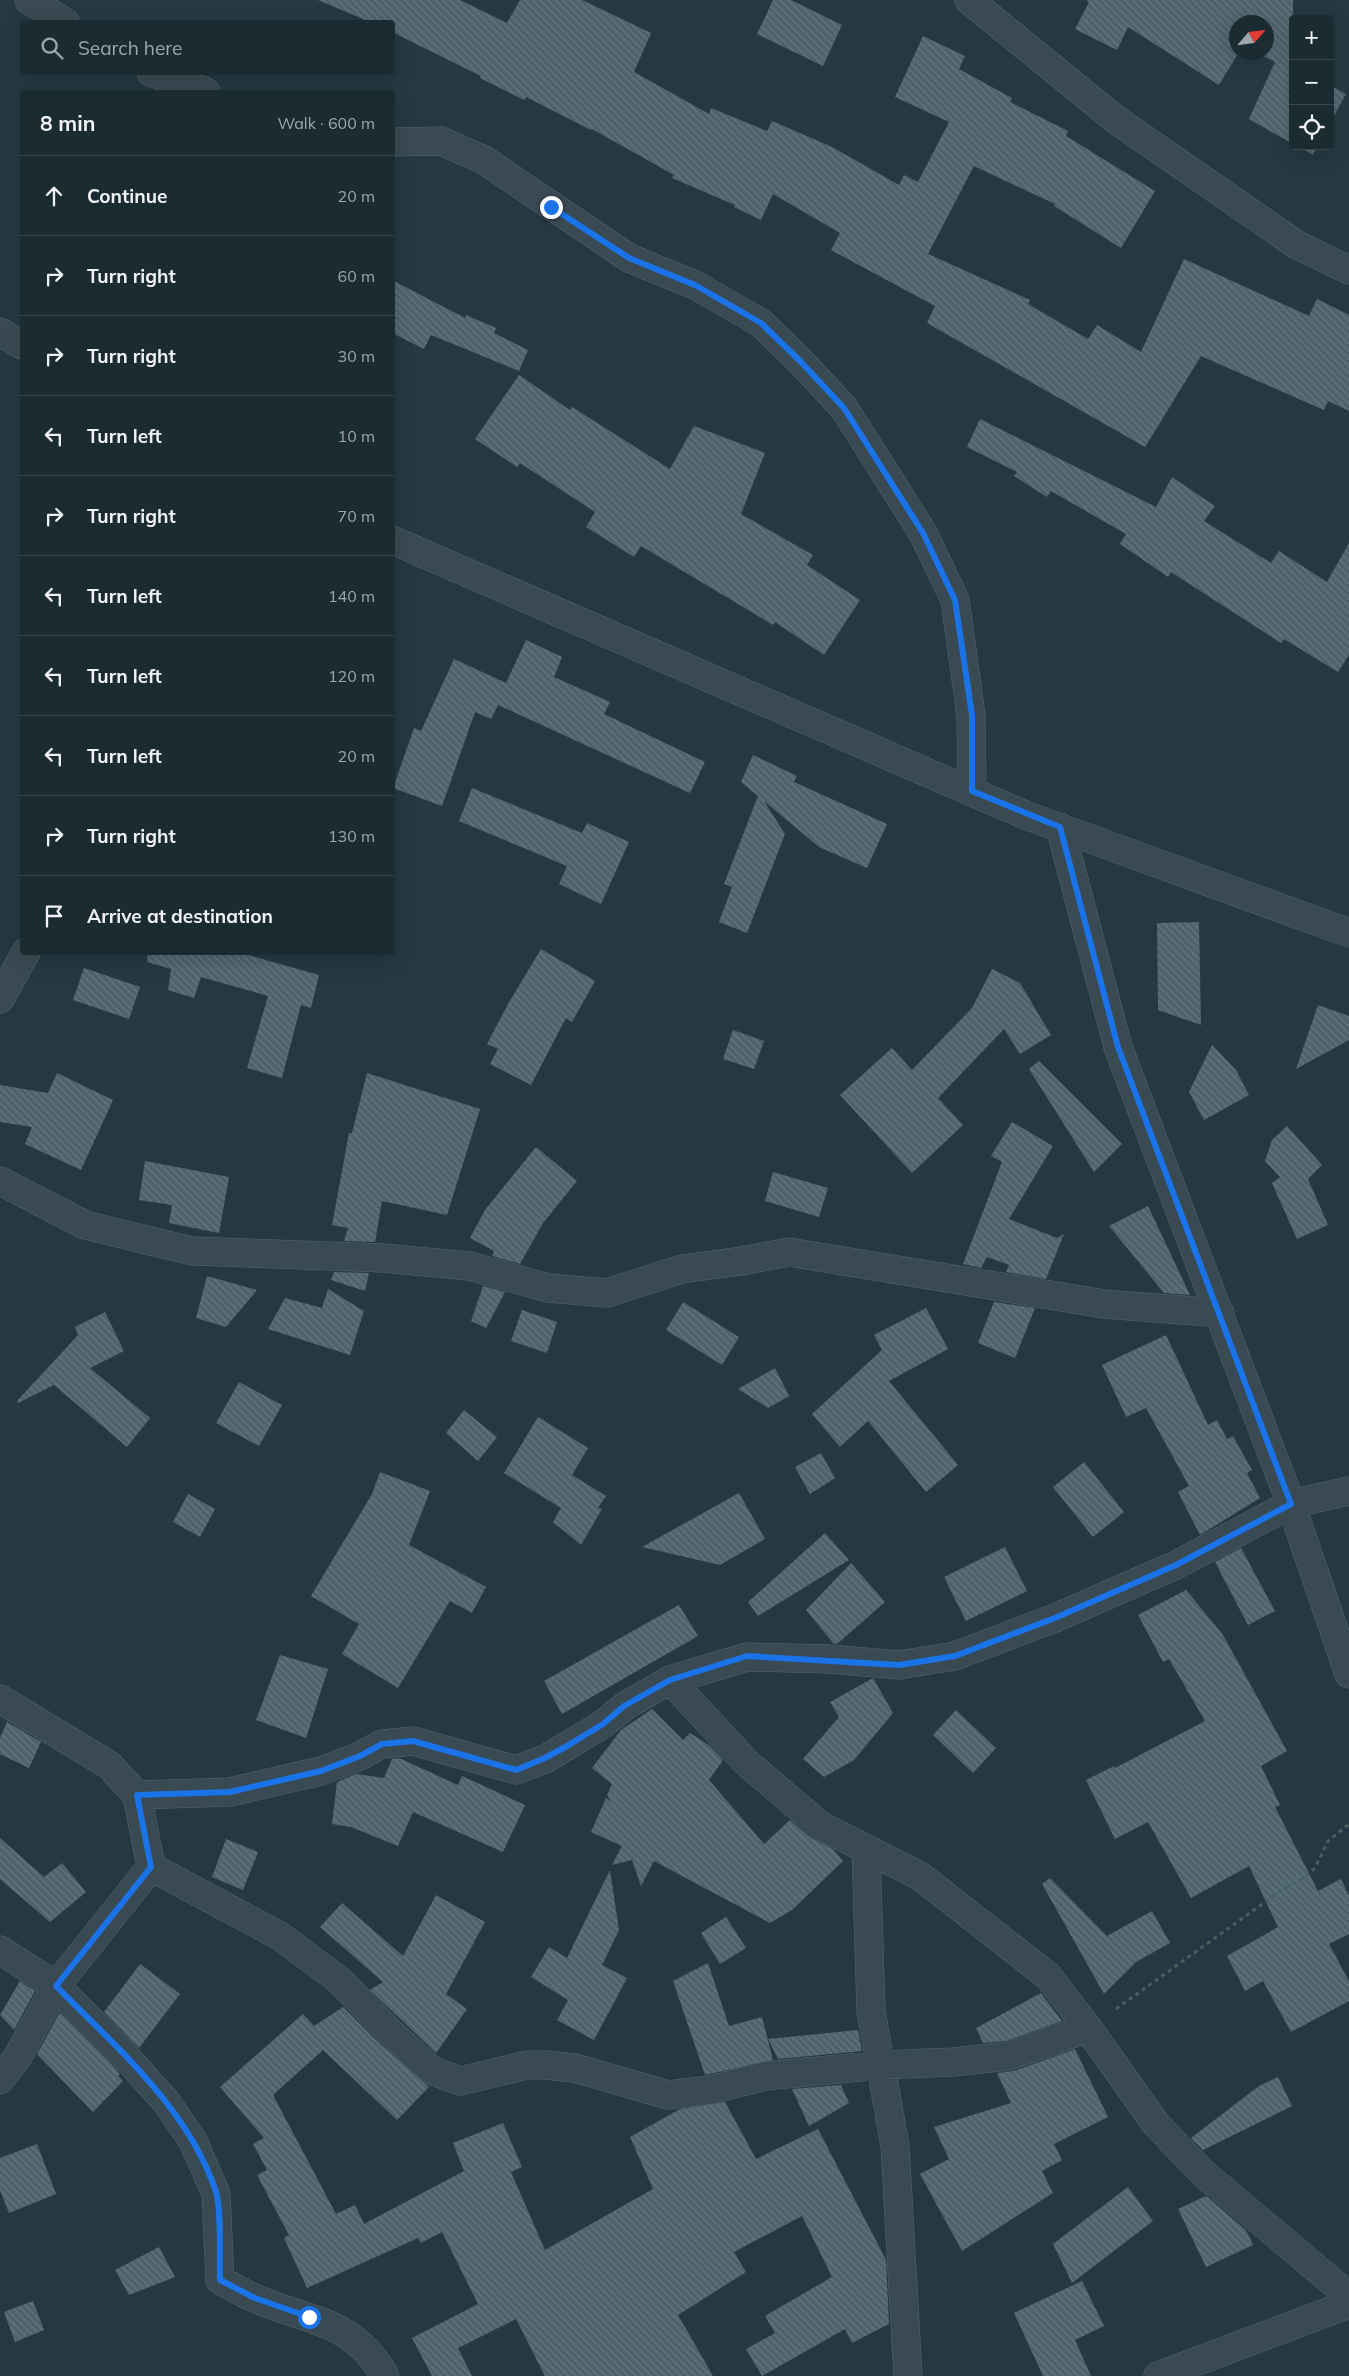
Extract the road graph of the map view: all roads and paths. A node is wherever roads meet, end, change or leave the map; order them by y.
1 (29, 0) edge
2 (969, 0) edge
3 (62, 20) edge
4 (160, 75) edge
5 (201, 90) edge
6 (395, 142) edge
7 (1349, 270) edge
8 (0, 332) edge
9 (20, 344) edge
10 (395, 541) edge
11 (972, 791) junction
12 (1060, 827) junction
13 (1349, 933) edge
14 (24, 955) edge
15 (0, 999) edge
16 (0, 1181) edge
17 (1220, 1313) junction
18 (1349, 1490) edge
19 (1291, 1504) junction
20 (1337, 1604) edge
21 (1349, 1674) edge
22 (670, 1680) junction
23 (0, 1699) edge
24 (137, 1795) junction
25 (1349, 1824) edge
26 (866, 1849) junction
27 (151, 1867) junction
28 (0, 1950) edge
29 (56, 1986) junction
30 (1088, 2028) junction
31 (881, 2065) junction
32 (0, 2080) edge
33 (1349, 2299) edge
34 (1349, 2304) edge
35 (385, 2376) edge
36 (908, 2376) edge
37 (1158, 2376) edge

1 - 3 street
2 - 7 street
4 - 5 street
6 - 11 street
8 - 9 street
10 - 11 street
11 - 12 street
12 - 13 street
12 - 17 street
14 - 15 street
16 - 17 street
17 - 19 street
18 - 19 street
19 - 20 street
19 - 22 street
20 - 21 street
22 - 24 street
22 - 26 street
23 - 24 street
24 - 27 street
25 - 30 path
26 - 30 street
26 - 31 street
27 - 29 street
27 - 31 street
28 - 29 street
29 - 32 street
29 - 35 street
30 - 31 street
30 - 33 street
31 - 36 street
34 - 37 street

